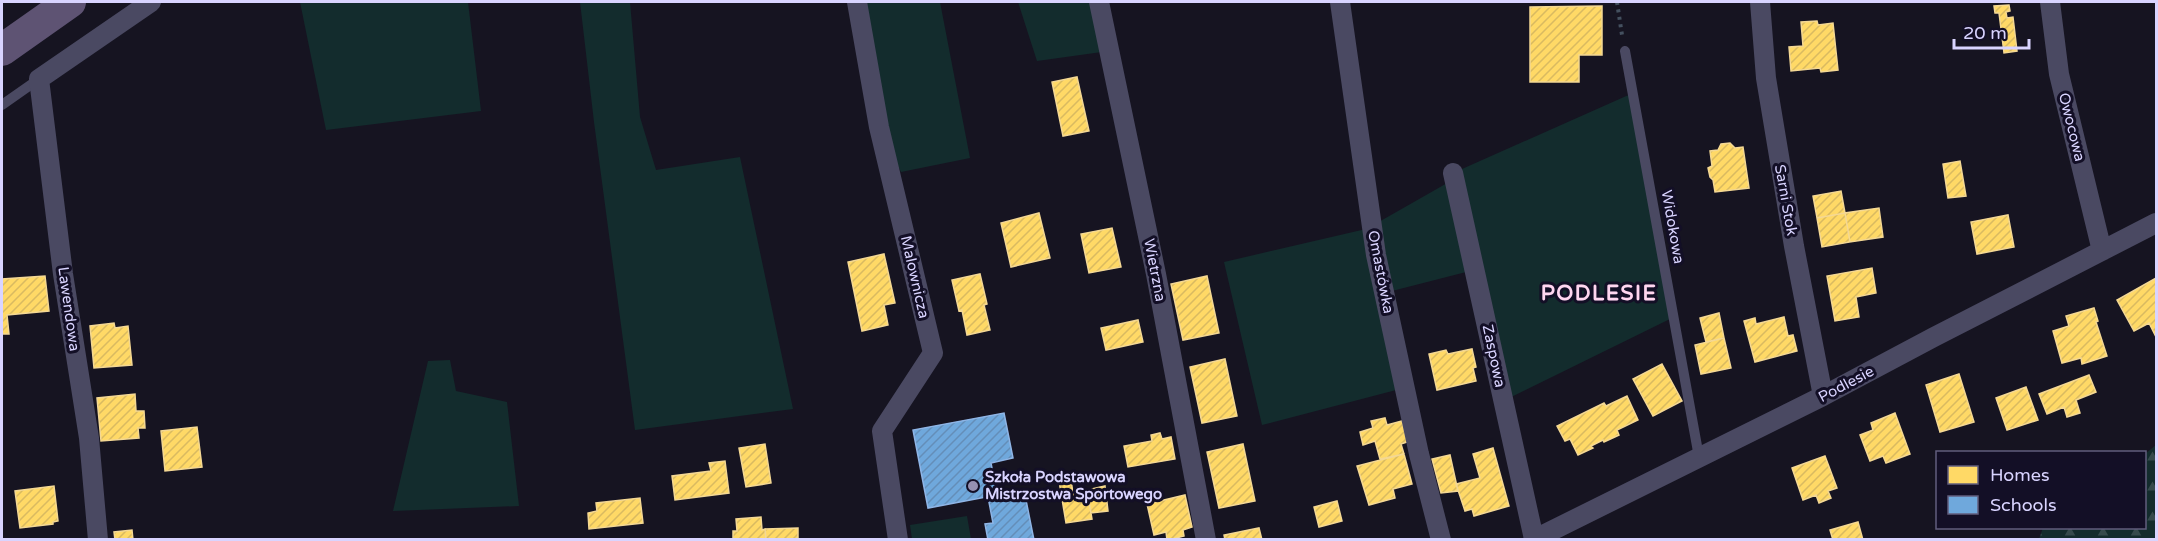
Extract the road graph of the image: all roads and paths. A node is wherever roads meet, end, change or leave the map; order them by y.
1 (70, 2) edge
2 (151, 2) edge
3 (857, 2) edge
4 (1099, 2) edge
5 (1340, 2) edge
6 (1617, 2) edge
7 (1760, 2) edge
8 (2050, 2) edge
9 (2, 50) edge
10 (1625, 51) joint
11 (39, 79) junction
12 (2, 105) edge
13 (1453, 173) dead end
14 (2157, 223) edge
15 (2102, 251) junction
16 (1823, 396) junction
17 (1700, 457) junction
18 (1533, 539) edge
19 (98, 540) edge
20 (898, 540) edge
21 (1206, 540) edge
22 (1441, 540) edge

1 - 9 main road
2 - 11 street
3 - 20 street, Malownicza
4 - 21 street, Wietrzna
5 - 22 street, Omastówka
6 - 10 path
7 - 16 street, Sarni Stok
8 - 15 street, Owocowa
10 - 17 lane, Widokowa
11 - 12 lane
11 - 19 street, Lawendowa
13 - 18 street, Zaspowa
14 - 15 street, Podlesie
15 - 16 street, Podlesie
16 - 17 street, Podlesie
17 - 18 street, Podlesie

